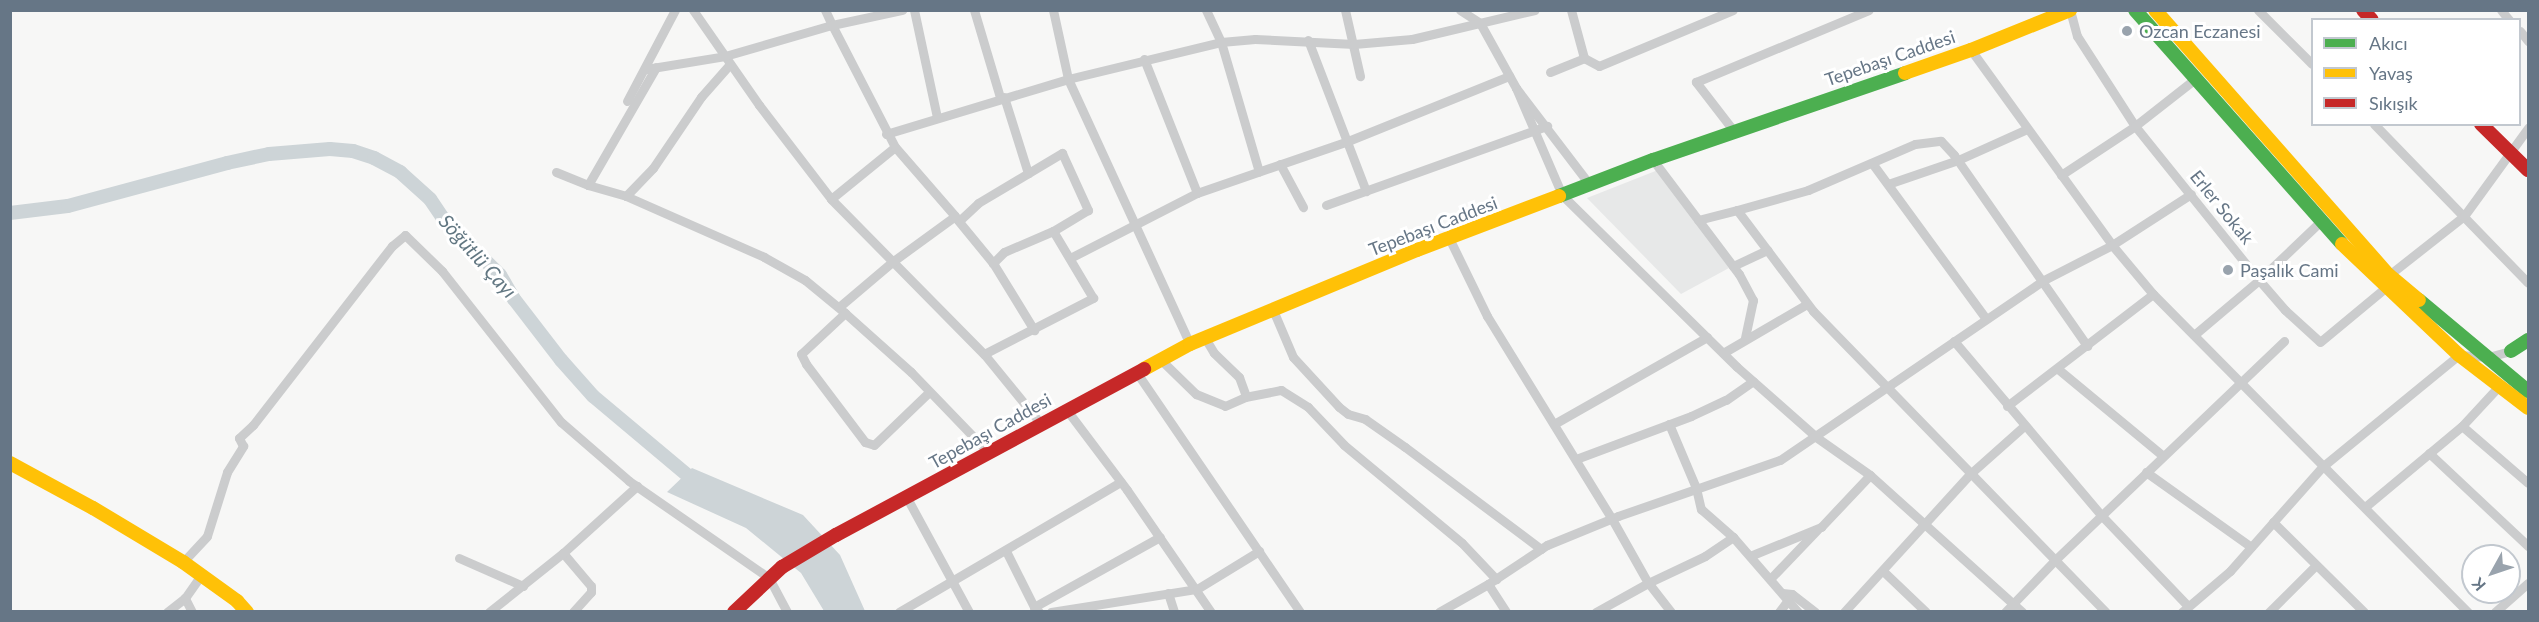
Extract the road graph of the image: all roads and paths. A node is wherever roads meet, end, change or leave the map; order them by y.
1 (675, 10) edge
2 (693, 10) edge
3 (825, 10) edge
4 (902, 10) edge
5 (914, 10) edge
6 (974, 10) edge
7 (1053, 10) edge
8 (1206, 10) edge
9 (1345, 10) edge
10 (1460, 10) edge
11 (1535, 10) edge
12 (1571, 10) edge
13 (1733, 10) edge
14 (1869, 10) edge
15 (2070, 10) edge
16 (2135, 10) edge
17 (2155, 10) edge
18 (2258, 10) edge
19 (1514, 13) edge
20 (1480, 23) junction
21 (832, 25) junction
22 (1308, 40) junction
23 (1221, 42) junction
24 (1354, 44) junction
25 (1971, 50) junction
26 (1584, 58) junction
27 (1144, 59) junction
28 (727, 60) junction
29 (2311, 62) edge
30 (651, 68) junction
31 (1550, 72) dead end
32 (1360, 76) dead end
33 (1509, 76) junction
34 (1068, 79) junction
35 (2195, 79) junction
36 (1516, 88) junction
37 (1002, 97) junction
38 (627, 101) dead end
39 (937, 117) junction
40 (1547, 126) junction
41 (2135, 126) junction
42 (2376, 126) edge
43 (2483, 126) edge
44 (2529, 128) edge
45 (2027, 129) junction
46 (1732, 130) junction
47 (1534, 131) junction
48 (886, 134) junction
49 (1348, 141) junction
50 (895, 147) junction
51 (2511, 153) junction
52 (1653, 160) junction
53 (1958, 160) junction
54 (1872, 163) junction
55 (1280, 164) junction
56 (2529, 170) edge
57 (556, 172) dead end
58 (1259, 172) junction
59 (1028, 173) junction
60 (2061, 176) junction
61 (1590, 184) junction
62 (1888, 184) junction
63 (588, 185) junction
64 (1366, 191) junction
65 (1197, 193) junction
66 (2191, 194) junction
67 (1562, 195) junction
68 (626, 196) junction
69 (831, 199) junction
70 (1326, 205) dead end
71 (1303, 207) dead end
72 (1737, 210) junction
73 (2464, 216) junction
74 (957, 219) junction
75 (2323, 219) junction
76 (1698, 220) junction
77 (1135, 225) junction
78 (1053, 231) junction
79 (1449, 238) junction
80 (2112, 245) junction
81 (1768, 250) junction
82 (1070, 258) junction
83 (891, 262) junction
84 (993, 262) junction
85 (1733, 266) junction
86 (2259, 280) junction
87 (2042, 281) junction
88 (2387, 281) junction
89 (2529, 283) edge
90 (2153, 294) junction
91 (1807, 304) junction
92 (842, 310) junction
93 (1273, 310) junction
94 (1986, 319) junction
95 (1034, 330) junction
96 (2193, 335) junction
97 (1707, 337) junction
98 (1205, 338) junction
99 (1745, 338) junction
100 (2529, 340) edge
101 (1954, 341) junction
102 (2284, 341) dead end
103 (1190, 344) junction
104 (2087, 346) junction
105 (2511, 351) joint
106 (1722, 352) junction
107 (984, 354) junction
108 (2459, 355) junction
109 (2488, 357) junction
110 (1161, 360) junction
111 (2058, 369) junction
112 (1137, 373) junction
113 (1753, 381) junction
114 (2241, 381) junction
115 (2500, 385) junction
116 (1888, 386) junction
117 (2529, 391) edge
118 (928, 393) junction
119 (1246, 396) junction
120 (2007, 406) junction
121 (2529, 408) edge
122 (1066, 409) junction
123 (1041, 424) junction
124 (1554, 424) junction
125 (1669, 424) junction
126 (2024, 426) junction
127 (2462, 426) junction
128 (1816, 437) junction
129 (989, 453) junction
130 (2429, 453) junction
131 (2163, 456) junction
132 (1576, 459) junction
133 (10, 463) edge
134 (2322, 467) junction
135 (2146, 472) junction
136 (1970, 474) junction
137 (1870, 475) junction
138 (1121, 482) junction
139 (2529, 483) edge
140 (637, 486) junction
141 (1696, 488) junction
142 (907, 498) junction
143 (2365, 507) junction
144 (2101, 515) junction
145 (1612, 519) junction
146 (2273, 522) junction
147 (1926, 525) junction
148 (1821, 526) junction
149 (1160, 537) junction
150 (1733, 537) junction
151 (2529, 546) edge
152 (2251, 547) junction
153 (1541, 549) junction
154 (1006, 551) junction
155 (1259, 551) junction
156 (563, 553) junction
157 (1750, 556) junction
158 (459, 558) dead end
159 (2055, 560) junction
160 (183, 562) junction
161 (2316, 564) junction
162 (1883, 571) junction
163 (201, 575) junction
164 (769, 578) junction
165 (1770, 579) junction
166 (953, 580) junction
167 (1492, 581) junction
168 (1648, 583) junction
169 (2529, 583) edge
170 (523, 586) junction
171 (1197, 589) junction
172 (1168, 593) junction
173 (1785, 597) junction
174 (185, 598) junction
175 (2013, 603) junction
176 (1037, 609) edge
177 (2185, 609) edge
178 (167, 612) edge
179 (192, 612) edge
180 (247, 612) edge
181 (489, 612) edge
182 (573, 612) edge
183 (734, 612) edge
184 (787, 612) edge
185 (899, 612) edge
186 (969, 612) edge
187 (1052, 612) edge
188 (1174, 612) edge
189 (1211, 612) edge
190 (1300, 612) edge
191 (1438, 612) edge
192 (1506, 612) edge
193 (1596, 612) edge
194 (1671, 612) edge
195 (1779, 612) edge
196 (1798, 612) edge
197 (1815, 612) edge
198 (1844, 612) edge
199 (1926, 612) edge
200 (2005, 612) edge
201 (2022, 612) edge
202 (2106, 612) edge
203 (2269, 612) edge
204 (2364, 612) edge
205 (2468, 612) edge
206 (2495, 612) edge

1 - 30 street
2 - 28 street
3 - 21 street
4 - 21 street
5 - 39 street
6 - 37 street
7 - 34 street
8 - 23 street
9 - 24 street
10 - 20 street
11 - 19 street
12 - 26 street
13 - 26 street
14 - 46 street
15 - 25 main road, Tepebaşı Caddesi
15 - 41 street, Erler Sokak
16 - 35 main road
17 - 88 main road
18 - 29 street
19 - 20 street
20 - 24 street
20 - 33 street
21 - 28 street
21 - 48 street
22 - 23 street
22 - 24 street
22 - 49 street
23 - 27 street
23 - 58 street
24 - 32 street
25 - 45 street
25 - 46 main road, Tepebaşı Caddesi
26 - 31 street
27 - 34 street
27 - 65 street
28 - 30 street
28 - 68 street
28 - 69 street
30 - 38 street
30 - 63 street
33 - 36 street
33 - 49 street
34 - 37 street
34 - 77 street
35 - 41 street
35 - 75 main road
36 - 40 street
36 - 47 street
37 - 39 street
37 - 59 street
39 - 48 street
40 - 47 street
40 - 61 street
41 - 60 street
41 - 66 street, Erler Sokak
42 - 73 street
43 - 51 main road
44 - 51 street
45 - 53 street
45 - 60 street
46 - 52 main road, Tepebaşı Caddesi
47 - 64 street
47 - 67 street
48 - 50 street
49 - 55 street
49 - 64 street
50 - 69 street
50 - 74 street
51 - 56 main road
51 - 73 street
52 - 61 main road, Tepebaşı Caddesi
52 - 76 street
53 - 54 street
53 - 62 street
53 - 87 street
54 - 62 street
54 - 72 street
55 - 58 street
55 - 71 street
57 - 63 street
58 - 65 street
59 - 74 street
59 - 78 street
60 - 80 street
61 - 67 main road, Tepebaşı Caddesi
62 - 94 street
63 - 68 street
64 - 70 street
65 - 77 street
66 - 80 street
66 - 86 street, Erler Sokak
67 - 79 main road, Tepebaşı Caddesi
67 - 97 street
68 - 92 street
69 - 83 street
72 - 76 street
72 - 81 street
73 - 88 street
73 - 89 street
74 - 83 street
74 - 84 street
75 - 86 street
75 - 88 main road
76 - 85 street
77 - 82 street
77 - 103 street
78 - 82 street
78 - 84 street
79 - 93 main road, Tepebaşı Caddesi
79 - 124 street
80 - 87 street
80 - 90 street
81 - 85 street
81 - 91 street
82 - 95 street
83 - 92 street
83 - 107 street
84 - 95 street
85 - 99 street
86 - 88 street, Erler Sokak
86 - 96 street
87 - 94 street
87 - 104 street
88 - 108 main road
88 - 109 main road
90 - 96 street
90 - 104 street
91 - 99 street
91 - 116 street
92 - 118 street
92 - 118 street
93 - 98 main road, Tepebaşı Caddesi
93 - 153 street
94 - 101 street
95 - 107 street
96 - 114 street
97 - 106 street
97 - 124 street
98 - 103 main road, Tepebaşı Caddesi
98 - 119 street
99 - 106 street
100 - 105 main road
101 - 116 street
101 - 120 street
102 - 114 street
103 - 110 main road, Tepebaşı Caddesi
104 - 111 street
105 - 109 street
106 - 113 street
107 - 123 street
108 - 109 street
108 - 115 main road
108 - 134 street
109 - 117 main road
110 - 112 main road, Tepebaşı Caddesi
110 - 119 street
111 - 120 street
111 - 131 street
112 - 122 main road, Tepebaşı Caddesi
112 - 155 street
113 - 125 street
113 - 128 street
114 - 131 street
114 - 134 street
115 - 121 main road
115 - 127 street
116 - 128 street
116 - 136 street
118 - 129 street
119 - 167 street
120 - 126 street
122 - 123 main road, Tepebaşı Caddesi
122 - 138 street
123 - 129 main road, Tepebaşı Caddesi
124 - 132 street
125 - 132 street
125 - 141 street
126 - 136 street
126 - 144 street
127 - 130 street
127 - 139 street
128 - 137 street
128 - 141 street
129 - 142 main road, Tepebaşı Caddesi
130 - 143 street
130 - 151 street
131 - 135 street
132 - 145 street
133 - 160 main road
134 - 143 street
134 - 146 street
135 - 144 street
135 - 152 street
136 - 147 street
136 - 159 street
137 - 147 street
137 - 148 street
138 - 149 street
138 - 154 street
140 - 156 street
140 - 160 street
140 - 164 street
141 - 145 street
141 - 150 street
142 - 164 main road, Tepebaşı Caddesi
142 - 166 street
143 - 205 street
144 - 159 street
144 - 177 street
145 - 153 street
145 - 168 street
146 - 152 street
146 - 161 street
147 - 162 street
147 - 175 street
148 - 157 street
148 - 165 street
149 - 171 street
149 - 176 street
150 - 157 street
150 - 168 street
152 - 177 street
153 - 167 street
154 - 166 street
154 - 176 street
155 - 171 street
155 - 190 street
156 - 170 street
156 - 182 street
157 - 165 street
158 - 170 street
159 - 175 street
159 - 202 street
160 - 163 main road
161 - 203 street
161 - 204 street
162 - 198 street
162 - 199 street
163 - 174 street
163 - 180 main road
164 - 183 main road, Tepebaşı Caddesi
164 - 184 street
165 - 173 street
166 - 185 street
166 - 186 street
167 - 191 street
167 - 192 street
168 - 193 street
168 - 194 street
169 - 206 street
170 - 181 street
171 - 172 street
171 - 189 street
172 - 187 street
172 - 188 street
173 - 195 street
173 - 196 street
173 - 197 street
174 - 178 street
174 - 179 street
175 - 200 street
175 - 201 street

